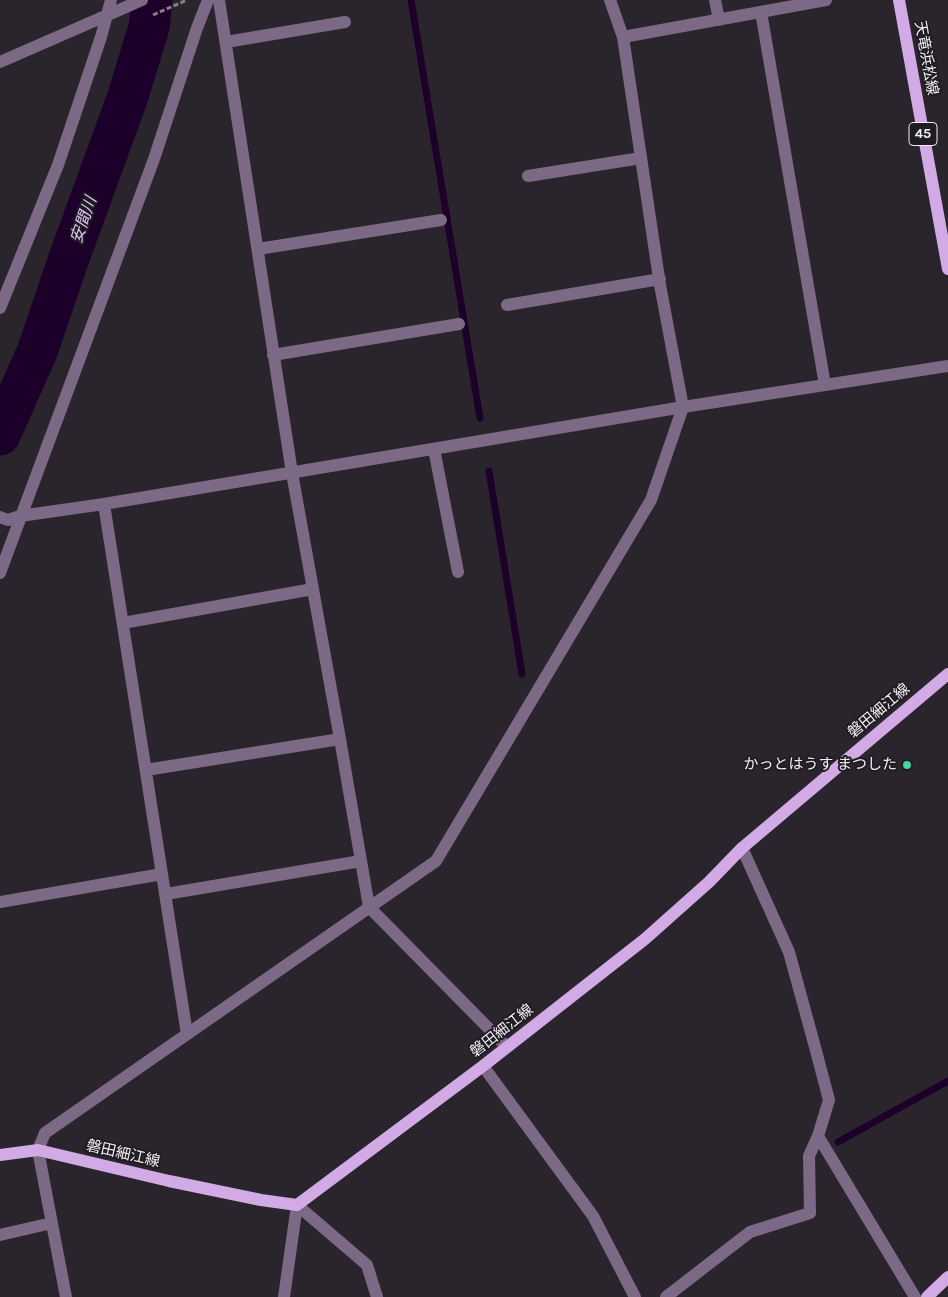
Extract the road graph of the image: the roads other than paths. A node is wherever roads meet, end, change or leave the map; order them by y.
1 (142, 0) edge
2 (208, 0) edge
3 (219, 0) edge
4 (610, 0) edge
5 (715, 0) edge
6 (826, 0) edge
7 (899, 0) edge
8 (113, 8) edge
9 (761, 12) junction
10 (719, 20) junction
11 (345, 22) dead end
12 (623, 37) junction
13 (226, 42) junction
14 (0, 62) edge
15 (641, 158) junction
16 (528, 176) dead end
17 (441, 220) dead end
18 (258, 249) junction
19 (948, 268) edge
20 (660, 279) junction
21 (506, 306) dead end
22 (0, 308) edge
23 (459, 324) dead end
24 (274, 355) junction
25 (948, 366) edge
26 (825, 385) junction
27 (682, 407) junction
28 (434, 449) junction
29 (292, 473) junction
30 (104, 504) junction
31 (9, 517) edge
32 (458, 572) dead end
33 (0, 573) edge
34 (313, 590) junction
35 (123, 622) junction
36 (948, 674) edge
37 (340, 740) junction
38 (146, 770) junction
39 (742, 848) junction
40 (361, 861) junction
41 (162, 874) junction
42 (166, 894) junction
43 (0, 902) edge
44 (368, 907) junction
45 (187, 1034) junction
46 (507, 1047) junction
47 (483, 1066) junction
48 (818, 1136) junction
49 (38, 1150) junction
50 (0, 1155) edge
51 (297, 1205) junction
52 (52, 1223) junction
53 (0, 1235) edge
54 (948, 1277) edge
55 (66, 1297) edge
56 (284, 1297) edge
57 (377, 1297) edge
58 (635, 1297) edge
59 (666, 1297) edge
60 (915, 1297) edge
61 (927, 1297) edge

1 - 8 street
2 - 31 street
3 - 13 street
4 - 12 street
5 - 10 street
6 - 9 street
7 - 19 main road, 天竜浜松線 / 45
8 - 14 street
8 - 22 street
9 - 10 street
9 - 26 street
10 - 12 street
11 - 13 street
12 - 15 street
13 - 18 street
15 - 16 street
15 - 20 street
17 - 18 street
18 - 24 street
20 - 21 street
20 - 27 street
23 - 24 street
24 - 29 street
25 - 26 street
26 - 27 street
27 - 28 street
27 - 44 street
28 - 29 street
28 - 32 street
29 - 30 street
29 - 34 street
30 - 31 street
30 - 35 street
31 - 33 street
34 - 35 street
34 - 37 street
35 - 38 street
36 - 39 main road, 磐田細江線
37 - 38 street
37 - 40 street
38 - 41 street
39 - 46 main road, 磐田細江線
39 - 48 street
40 - 42 street
40 - 44 street
41 - 42 street
41 - 43 street
42 - 45 street
44 - 45 street
44 - 46 street
45 - 49 street
46 - 47 main road, 磐田細江線
47 - 51 main road, 磐田細江線
47 - 58 street
48 - 59 street
48 - 60 street
49 - 50 main road, 磐田細江線
49 - 51 main road, 磐田細江線
49 - 52 street
51 - 56 street
51 - 57 street
52 - 53 street
52 - 55 street
54 - 61 main road

